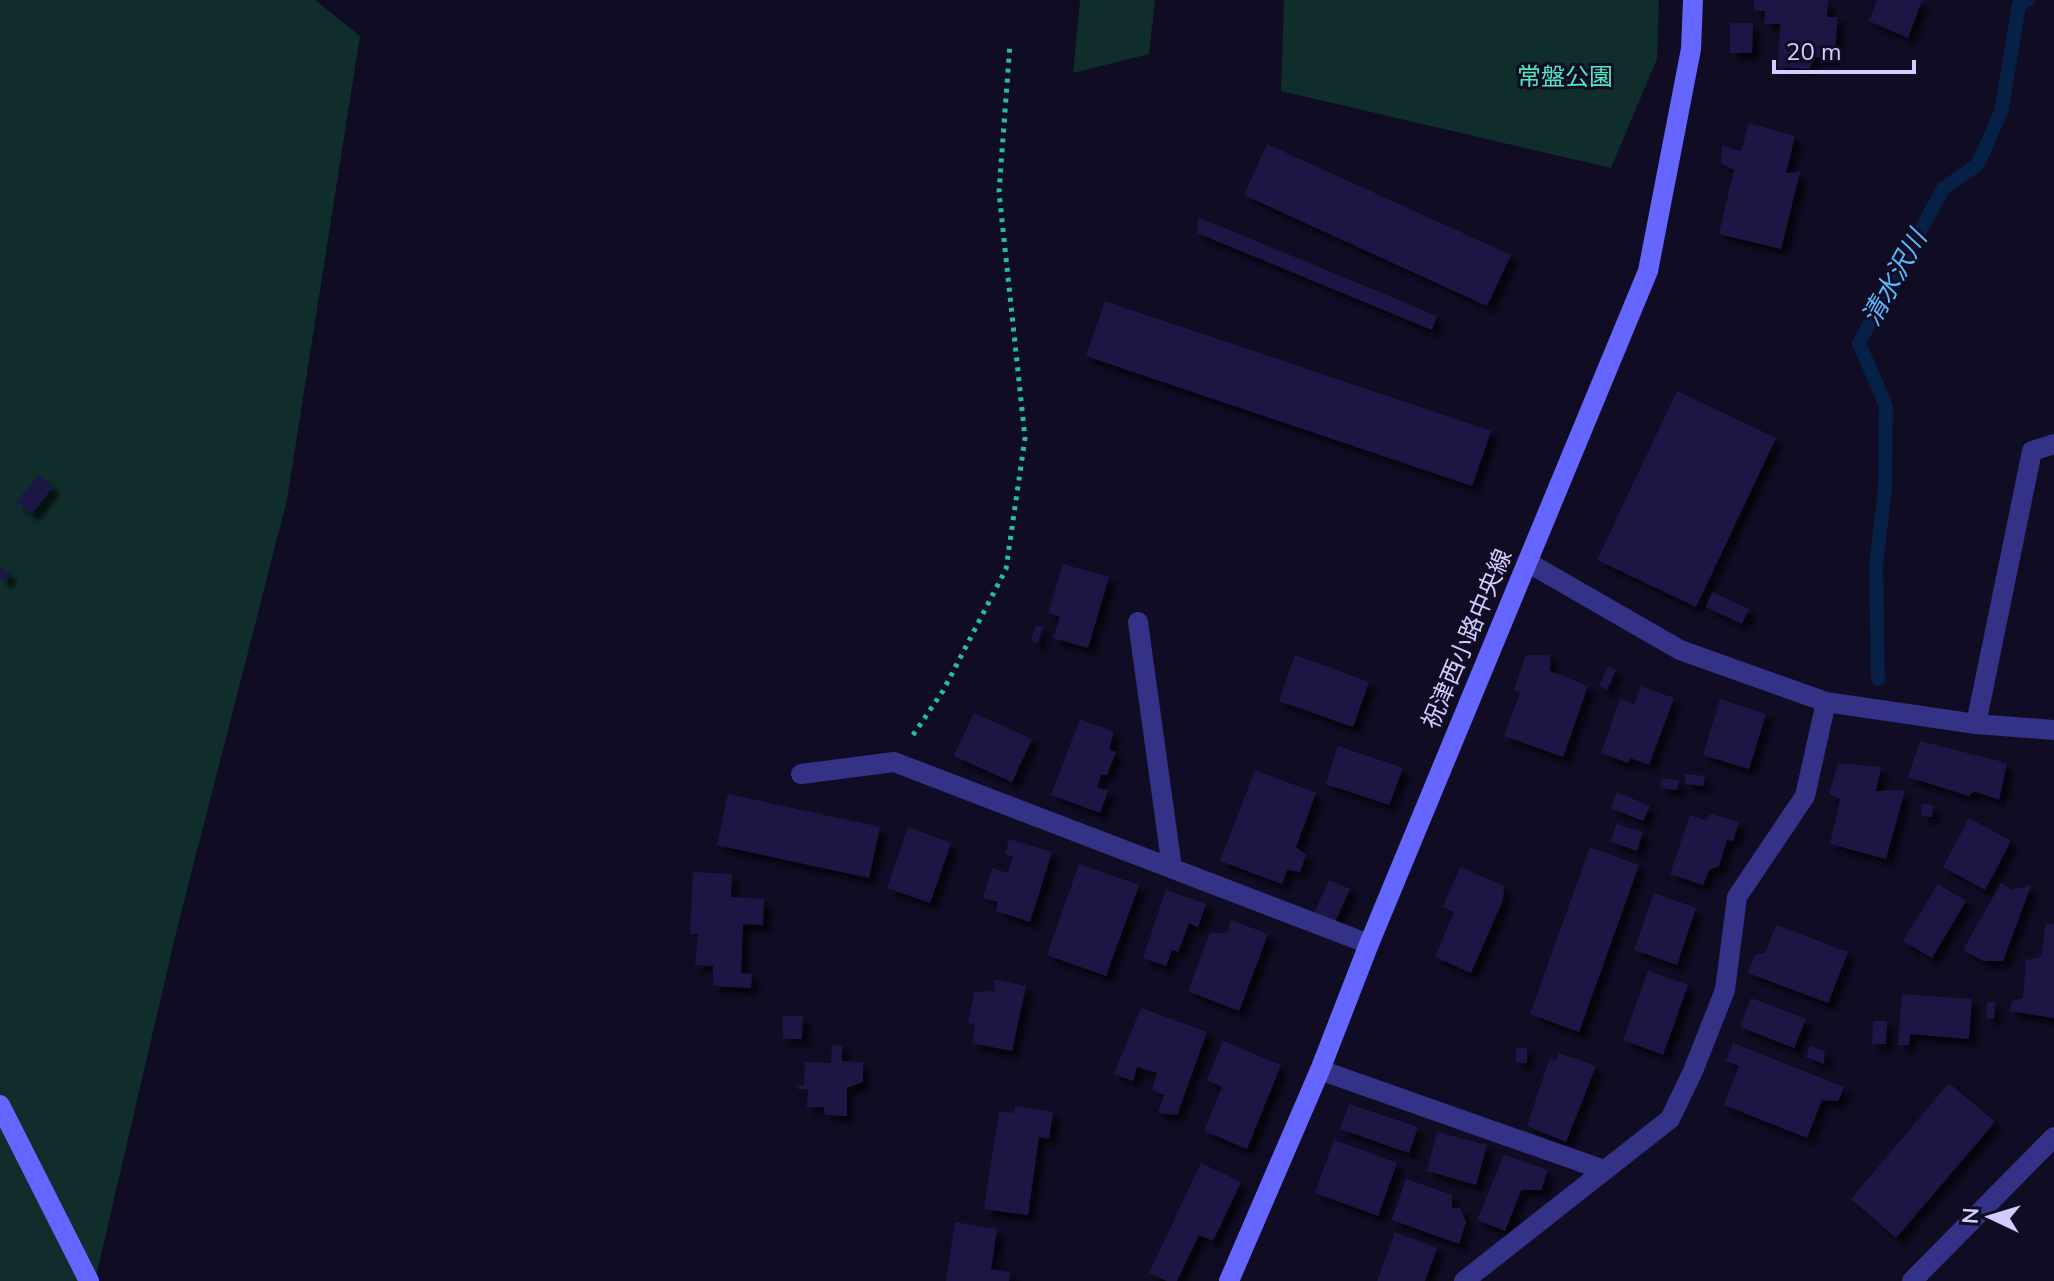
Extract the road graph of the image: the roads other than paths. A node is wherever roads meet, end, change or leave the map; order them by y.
1 (1693, 0) edge
2 (2054, 444) edge
3 (1527, 562) junction
4 (1138, 622) dead end
5 (1826, 702) junction
6 (1976, 724) junction
7 (2054, 730) edge
8 (801, 774) dead end
9 (1172, 868) junction
10 (1369, 944) junction
11 (1320, 1070) junction
12 (0, 1105) edge
13 (2054, 1137) edge
14 (1604, 1170) junction
15 (89, 1281) edge
16 (1229, 1281) edge
17 (1464, 1281) edge
18 (1912, 1281) edge

1 - 3 main road, 祝津西小路中央線
2 - 6 street
3 - 5 street
3 - 10 main road, 祝津西小路中央線
4 - 9 street
5 - 6 street
5 - 14 street
6 - 7 street
8 - 9 street
9 - 10 street
10 - 11 main road, 祝津西小路中央線
11 - 14 street
11 - 16 main road, 祝津西小路中央線
12 - 15 main road
13 - 18 street
14 - 17 street

